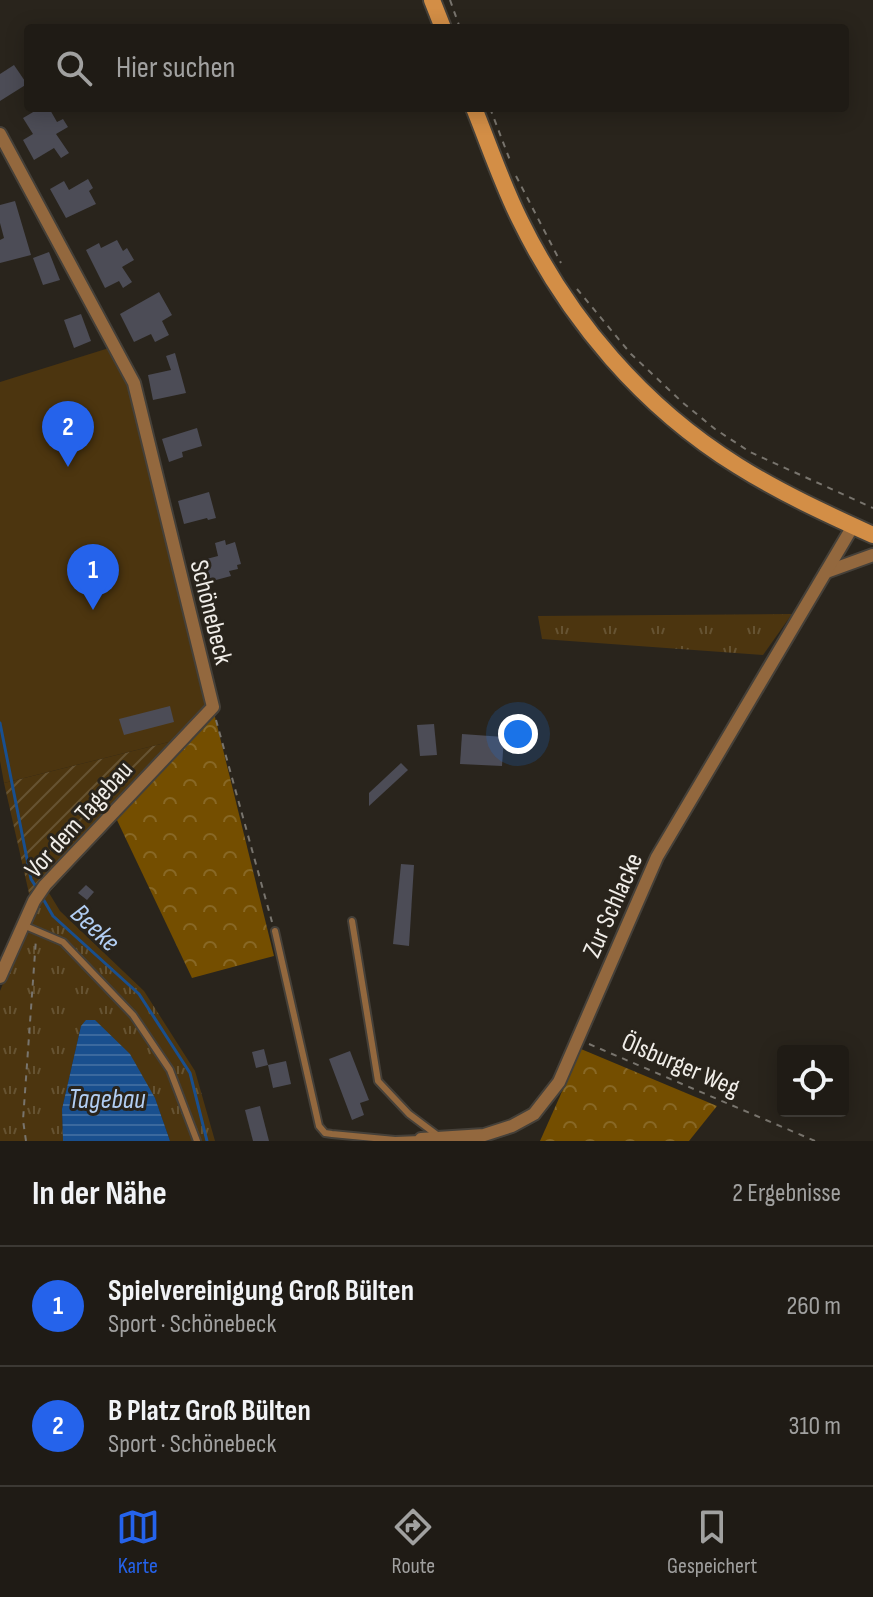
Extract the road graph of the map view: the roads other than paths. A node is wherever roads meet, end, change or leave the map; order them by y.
1 (432, 0) edge
2 (441, 24) edge
3 (476, 112) edge
4 (0, 134) edge
5 (867, 529) edge
6 (873, 555) edge
7 (826, 572) junction
8 (213, 707) joint
9 (352, 921) dead end
10 (23, 925) junction
11 (275, 931) road end
12 (0, 977) edge
13 (439, 1138) junction
14 (421, 1140) edge
15 (197, 1141) edge

1 - 2 street
3 - 5 street
4 - 8 street, Schönebeck
5 - 7 street, Zur Schlacke
6 - 7 street
7 - 13 street, Zur Schlacke
8 - 10 street, Vor dem Tagebau
9 - 13 lane
10 - 12 street, Vor dem Tagebau
10 - 15 lane
11 - 14 lane, Zur Schlacke
13 - 14 street, Zur Schlacke

